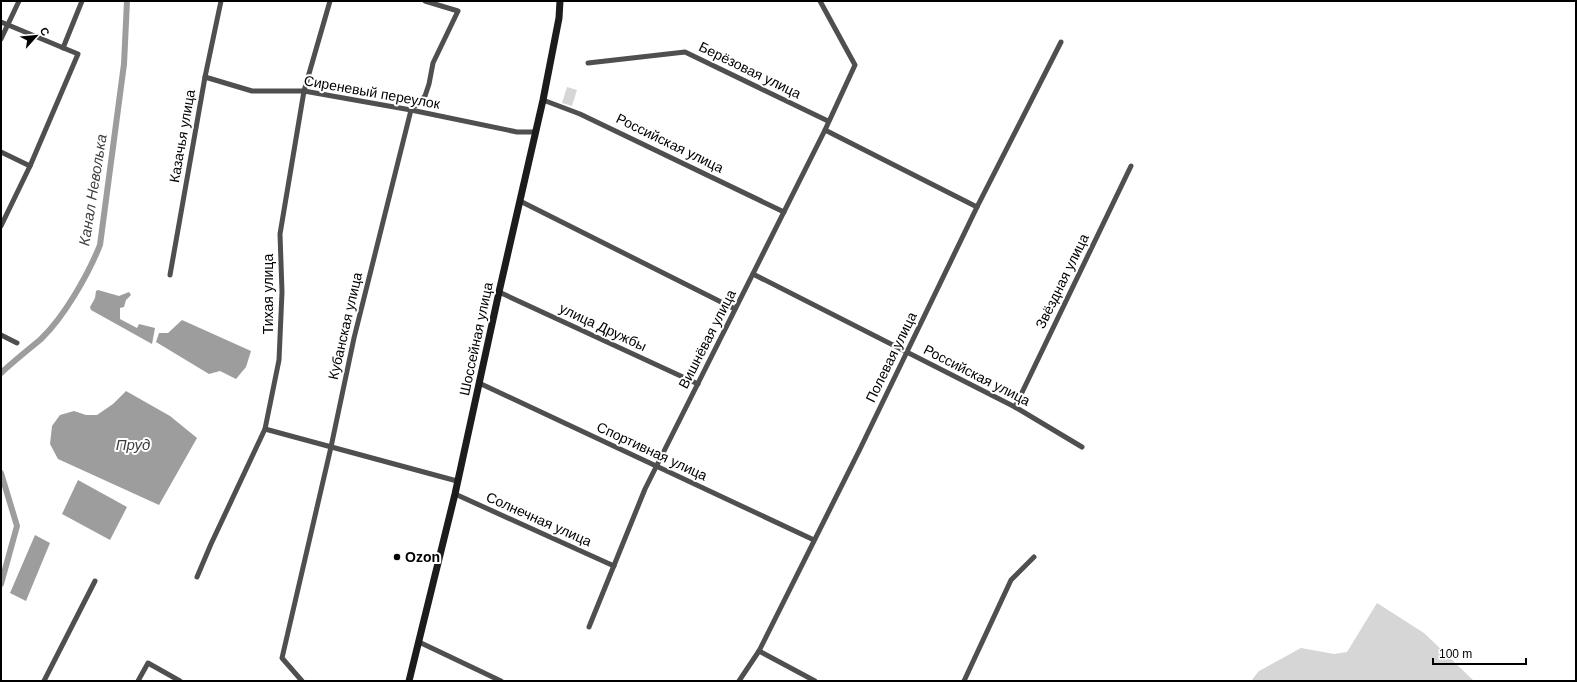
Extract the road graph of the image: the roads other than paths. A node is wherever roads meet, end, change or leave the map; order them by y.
1 (18, 1) edge
2 (82, 1) edge
3 (221, 1) edge
4 (330, 1) edge
5 (425, 1) edge
6 (560, 1) edge
7 (820, 1) edge
8 (1, 22) edge
9 (8, 26) junction
10 (1, 39) edge
11 (1061, 42) dead end
12 (63, 48) junction
13 (588, 62) dead end
14 (204, 78) junction
15 (304, 91) junction
16 (543, 100) junction
17 (411, 110) junction
18 (828, 121) junction
19 (825, 130) junction
20 (535, 132) junction
21 (1, 152) edge
22 (30, 166) junction
23 (1131, 166) dead end
24 (520, 201) junction
25 (977, 207) junction
26 (784, 212) junction
27 (1, 226) edge
28 (753, 274) junction
29 (170, 275) dead end
30 (499, 292) junction
31 (735, 309) junction
32 (1, 335) edge
33 (17, 343) dead end
34 (906, 352) junction
35 (479, 384) junction
36 (698, 384) junction
37 (1015, 407) junction
38 (265, 429) junction
39 (331, 447) junction
40 (1082, 447) dead end
41 (656, 466) junction
42 (457, 481) junction
43 (455, 494) junction
44 (814, 540) junction
45 (1034, 558) dead end
46 (614, 566) junction
47 (197, 577) dead end
48 (95, 581) dead end
49 (589, 627) dead end
50 (419, 642) junction
51 (759, 651) junction
52 (44, 681) edge
53 (138, 681) edge
54 (180, 681) edge
55 (302, 681) edge
56 (409, 681) edge
57 (501, 681) edge
58 (739, 681) edge
59 (815, 681) edge
60 (964, 681) edge

1 - 9 street
2 - 12 street
3 - 14 street, Казачья улица
4 - 15 street, Тихая улица
5 - 17 street
6 - 16 main road, Шоссейная улица
7 - 18 street, Вишнёвая улица
8 - 9 street
9 - 10 street
9 - 12 street
11 - 25 street, Полевая улица
12 - 22 street
13 - 18 street, Берёзовая улица
14 - 15 street, Сиреневый переулок
14 - 29 street, Казачья улица
15 - 17 street, Сиреневый переулок
15 - 38 street, Тихая улица
16 - 20 main road, Шоссейная улица
16 - 26 street, Российская улица
17 - 20 street, Сиреневый переулок
17 - 39 street, Кубанская улица
18 - 19 street, Вишнёвая улица
19 - 25 street
19 - 26 street, Вишнёвая улица
20 - 24 main road, Шоссейная улица
21 - 22 street
22 - 27 street
23 - 37 street, Звёздная улица
24 - 30 main road, Шоссейная улица
24 - 31 street
25 - 34 street, Полевая улица
26 - 28 street, Вишнёвая улица
28 - 31 street, Вишнёвая улица
28 - 34 street, Российская улица
30 - 35 main road, Шоссейная улица
30 - 36 street, улица Дружбы
31 - 36 street, Вишнёвая улица
32 - 33 street
34 - 37 street, Российская улица
34 - 44 street, Полевая улица
35 - 41 street, Спортивная улица
35 - 42 main road, Шоссейная улица
36 - 41 street, Вишнёвая улица
37 - 40 street, Российская улица
38 - 39 street
38 - 47 street, Тихая улица
39 - 42 street
39 - 55 street, Кубанская улица
41 - 44 street, Спортивная улица
41 - 46 street, Вишнёвая улица
42 - 43 main road, Шоссейная улица
43 - 46 street, Солнечная улица
43 - 50 main road, Шоссейная улица
44 - 51 street, Полевая улица
45 - 60 street
46 - 49 street, Вишнёвая улица
48 - 52 street
50 - 56 main road, Шоссейная улица
50 - 57 street
51 - 58 street, Полевая улица
51 - 59 street
53 - 54 street

